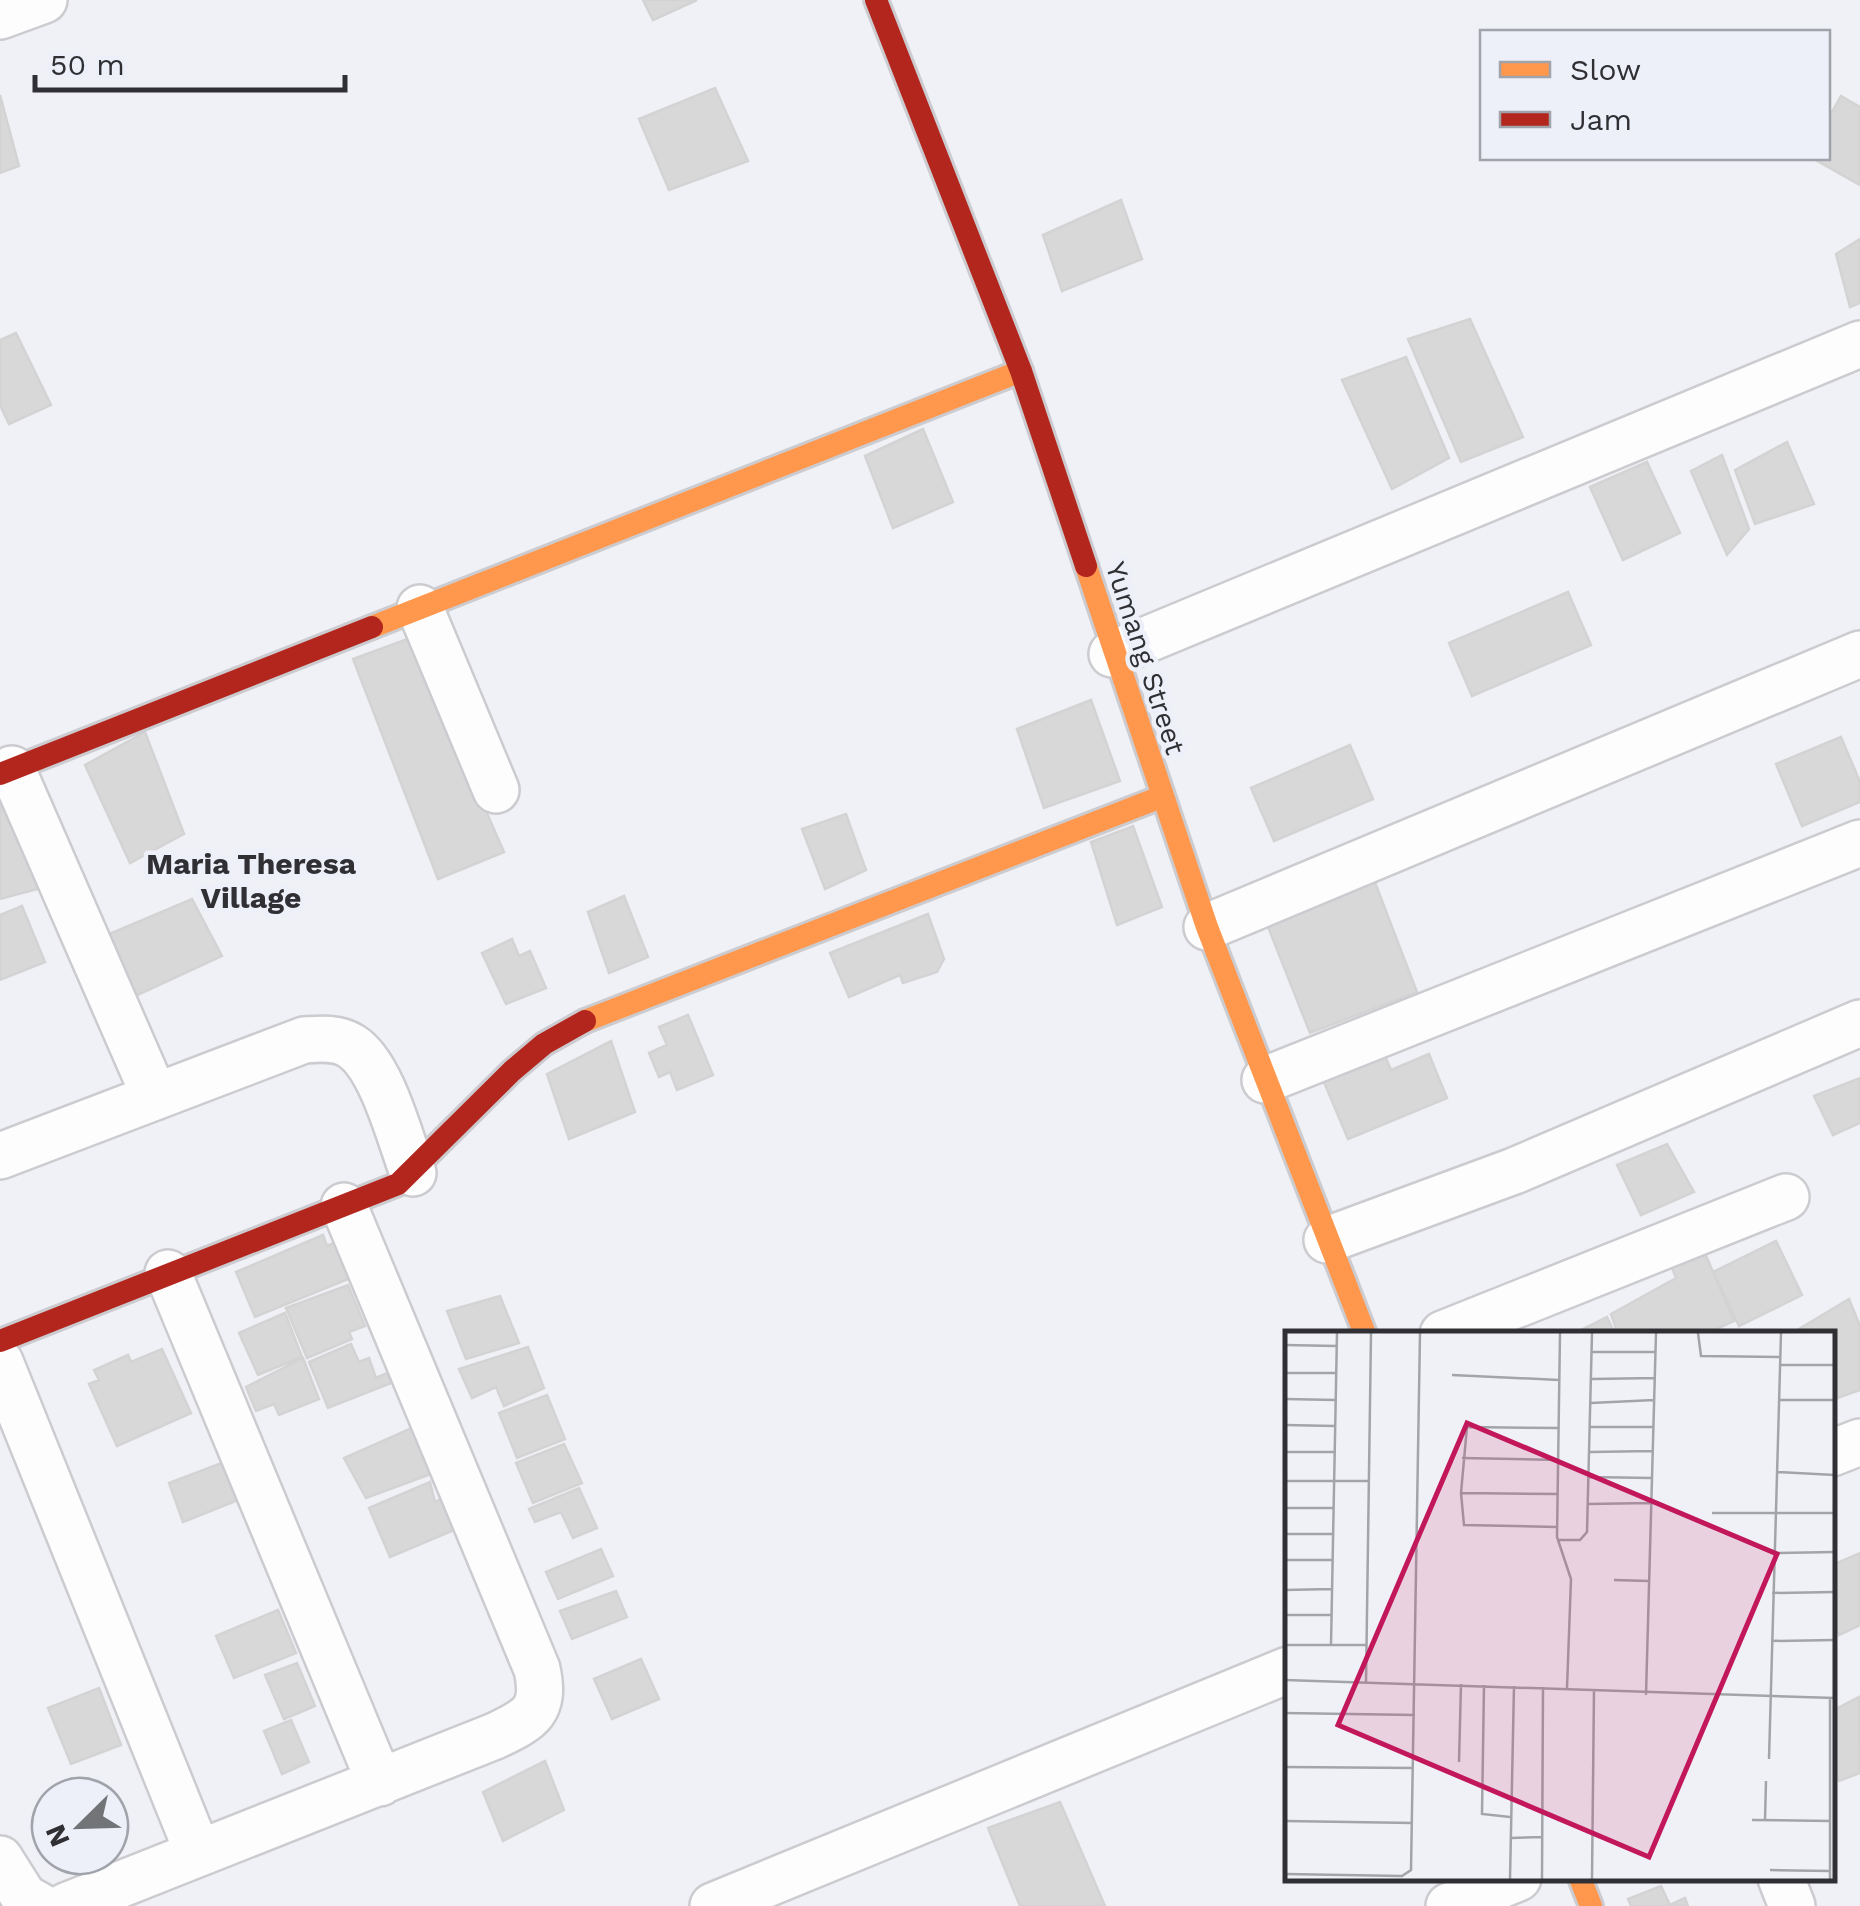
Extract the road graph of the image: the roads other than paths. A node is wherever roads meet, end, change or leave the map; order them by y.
1 (44, 0) edge
2 (876, 0) edge
3 (0, 15) edge
4 (1860, 344) edge
5 (1021, 372) junction
6 (420, 608) junction
7 (1112, 654) junction
8 (1860, 654) edge
9 (6, 772) edge
10 (496, 790) dead end
11 (1161, 797) junction
12 (1860, 844) edge
13 (1207, 927) junction
14 (1860, 1023) edge
15 (1265, 1080) junction
16 (155, 1097) junction
17 (5, 1141) edge
18 (413, 1174) junction
19 (1786, 1198) dead end
20 (344, 1206) junction
21 (1327, 1240) junction
22 (168, 1274) junction
23 (1364, 1331) edge
24 (1451, 1331) edge
25 (0, 1341) edge
26 (0, 1362) edge
27 (1860, 1442) edge
28 (1835, 1451) edge
29 (1285, 1671) edge
30 (380, 1784) junction
31 (198, 1853) junction
32 (0, 1859) edge
33 (1511, 1881) edge
34 (1581, 1881) edge
35 (1782, 1881) edge
36 (40, 1906) edge
37 (66, 1906) edge
38 (713, 1906) edge
39 (1449, 1906) edge
40 (1591, 1906) edge
41 (1792, 1906) edge

1 - 3 street
2 - 5 street, Yumang Street
4 - 7 street
5 - 6 street
5 - 7 street, Yumang Street
6 - 9 street
6 - 10 street
7 - 11 street, Yumang Street
8 - 13 street
9 - 16 street
11 - 13 street, Yumang Street
11 - 18 street
12 - 15 street
13 - 15 street, Yumang Street
14 - 21 street
15 - 21 street, Yumang Street
16 - 17 street
16 - 18 street
18 - 20 street
19 - 24 street
20 - 22 street
20 - 30 street
21 - 23 street, Yumang Street
22 - 25 street
22 - 30 street
26 - 31 street
27 - 28 street
29 - 38 street
30 - 31 street
31 - 37 street
32 - 36 street
33 - 39 street
34 - 40 street
35 - 41 street

